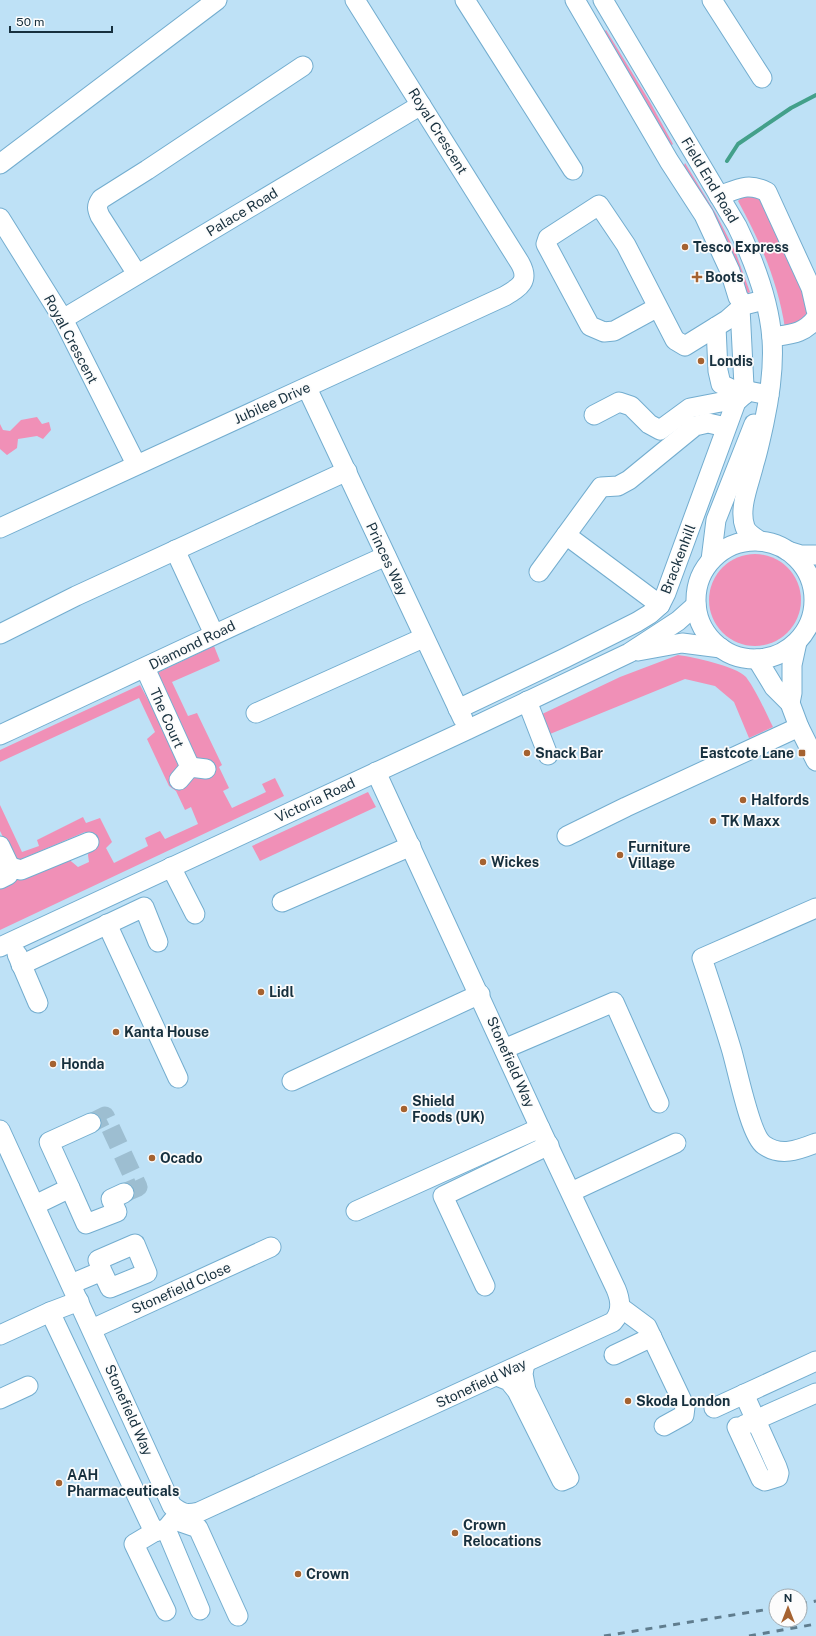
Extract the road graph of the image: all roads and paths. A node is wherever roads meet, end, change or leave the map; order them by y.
1 (217, 0) edge
2 (355, 0) edge
3 (465, 0) edge
4 (574, 0) edge
5 (603, 0) edge
6 (712, 0) edge
7 (613, 18) junction
8 (592, 30) junction
9 (303, 66) dead end
10 (762, 78) dead end
11 (421, 106) junction
12 (693, 151) junction
13 (669, 161) junction
14 (0, 164) edge
15 (573, 170) dead end
16 (719, 196) junction
17 (0, 218) edge
18 (520, 263) joint
19 (137, 274) junction
20 (766, 302) junction
21 (658, 307) junction
22 (816, 310) edge
23 (732, 315) junction
24 (816, 318) edge
25 (63, 319) junction
26 (772, 338) junction
27 (307, 388) junction
28 (749, 394) junction
29 (594, 415) dead end
30 (726, 427) junction
31 (136, 464) junction
32 (347, 471) junction
33 (0, 528) edge
34 (566, 535) junction
35 (760, 541) junction
36 (175, 550) junction
37 (788, 551) junction
38 (816, 555) edge
39 (386, 556) junction
40 (711, 560) junction
41 (539, 572) dead end
42 (815, 589) edge
43 (660, 605) junction
44 (696, 605) junction
45 (0, 634) edge
46 (214, 634) junction
47 (423, 638) junction
48 (797, 642) junction
49 (721, 648) junction
50 (629, 653) junction
51 (757, 659) junction
52 (145, 668) junction
53 (527, 701) junction
54 (790, 703) junction
55 (458, 708) junction
56 (256, 713) dead end
57 (799, 727) junction
58 (467, 730) junction
59 (0, 735) edge
60 (548, 754) dead end
61 (816, 761) edge
62 (191, 772) dead end
63 (376, 772) junction
64 (567, 836) dead end
65 (89, 842) dead end
66 (0, 846) edge
67 (411, 846) junction
68 (171, 868) junction
69 (5, 873) edge
70 (282, 902) dead end
71 (816, 908) edge
72 (194, 914) dead end
73 (107, 924) junction
74 (158, 942) dead end
75 (6, 944) edge
76 (21, 964) junction
77 (480, 994) junction
78 (38, 1003) dead end
79 (504, 1049) junction
80 (178, 1078) dead end
81 (292, 1081) dead end
82 (659, 1103) dead end
83 (91, 1123) tunnel mouth
84 (540, 1128) junction
85 (0, 1130) edge
86 (816, 1143) edge
87 (676, 1144) dead end
88 (549, 1145) junction
89 (70, 1188) junction
90 (571, 1192) junction
91 (124, 1193) tunnel mouth
92 (35, 1205) junction
93 (356, 1211) dead end
94 (271, 1247) dead end
95 (98, 1260) dead end
96 (71, 1284) junction
97 (485, 1286) dead end
98 (79, 1301) junction
99 (620, 1307) junction
100 (50, 1312) junction
101 (92, 1329) junction
102 (0, 1335) edge
103 (652, 1337) junction
104 (614, 1355) dead end
105 (816, 1361) edge
106 (525, 1363) junction
107 (498, 1376) junction
108 (28, 1386) dead end
109 (816, 1393) edge
110 (744, 1394) junction
111 (0, 1399) edge
112 (714, 1408) dead end
113 (756, 1420) junction
114 (664, 1426) dead end
115 (169, 1523) junction
116 (200, 1610) dead end
117 (166, 1611) dead end
118 (238, 1616) dead end

1 - 14 street
2 - 11 street, Royal Crescent
3 - 15 street
4 - 8 street
5 - 7 street, Field End Road
6 - 10 street
7 - 8 street
7 - 12 street, Field End Road
8 - 13 street
9 - 19 street
11 - 18 street, Royal Crescent
11 - 19 street, Palace Road
12 - 13 street
12 - 16 street, Field End Road
13 - 23 street
16 - 20 street, Field End Road
16 - 22 street
17 - 25 street, Royal Crescent
18 - 27 street, Jubilee Drive
19 - 25 street, Palace Road
20 - 23 street
20 - 26 street, Field End Road
21 - 21 street
21 - 23 street
23 - 28 street
23 - 28 street
24 - 26 street
25 - 31 street, Royal Crescent
26 - 28 street, Field End Road
27 - 31 street, Jubilee Drive
27 - 32 street, Princes Way
28 - 29 street
28 - 30 street, Brackenhill
28 - 35 street, Field End Road
28 - 40 street, Field End Road
30 - 34 street
30 - 43 street, Brackenhill
31 - 33 street, Jubilee Drive
32 - 36 street
32 - 39 street, Princes Way
34 - 41 street
34 - 43 street
35 - 37 street
35 - 40 street
36 - 45 street
36 - 46 street
37 - 38 street
37 - 42 street
39 - 46 street, Diamond Road
39 - 47 street, Princes Way
40 - 44 street
42 - 48 street
43 - 55 street, Brackenhill
44 - 49 street
44 - 50 street, Victoria Road
46 - 52 street, Diamond Road
47 - 55 street, Princes Way
47 - 56 street
48 - 51 street
48 - 54 street
49 - 50 street, Victoria Road
49 - 51 street
50 - 53 street, Victoria Road
51 - 54 street
52 - 59 street, Diamond Road
52 - 62 street, The Court
53 - 58 street, Victoria Road
53 - 60 street
54 - 57 street
55 - 58 street, Princes Way
57 - 61 street
57 - 64 street
58 - 63 street, Victoria Road
63 - 67 street, Stonefield Way
63 - 68 street, Victoria Road
65 - 69 street
66 - 69 street
67 - 70 street
67 - 77 street, Stonefield Way
68 - 72 street
68 - 75 street, Victoria Road
71 - 86 street
73 - 74 street
73 - 76 street
73 - 80 street
75 - 76 street
76 - 78 street
77 - 79 street, Stonefield Way
77 - 81 street
79 - 82 street
79 - 84 street, Stonefield Way
83 - 89 street
84 - 88 street, Stonefield Way
84 - 93 street
85 - 92 street, Stonefield Way
87 - 90 street
88 - 90 street, Stonefield Way
88 - 97 street
89 - 91 street
89 - 92 street
90 - 99 street, Stonefield Way
92 - 96 street, Stonefield Way
94 - 101 street, Stonefield Close
95 - 96 street
96 - 98 street, Stonefield Way
98 - 100 street
98 - 101 street, Stonefield Way
99 - 103 street
99 - 106 street, Stonefield Way
100 - 102 street
100 - 115 street
101 - 115 street, Stonefield Way
103 - 104 street
103 - 114 street
105 - 110 street
106 - 107 street, Stonefield Way
106 - 107 street
107 - 115 street, Stonefield Way
108 - 111 street
109 - 113 street
110 - 112 street
110 - 113 street
113 - 113 street
115 - 116 street
115 - 117 street
115 - 118 street

